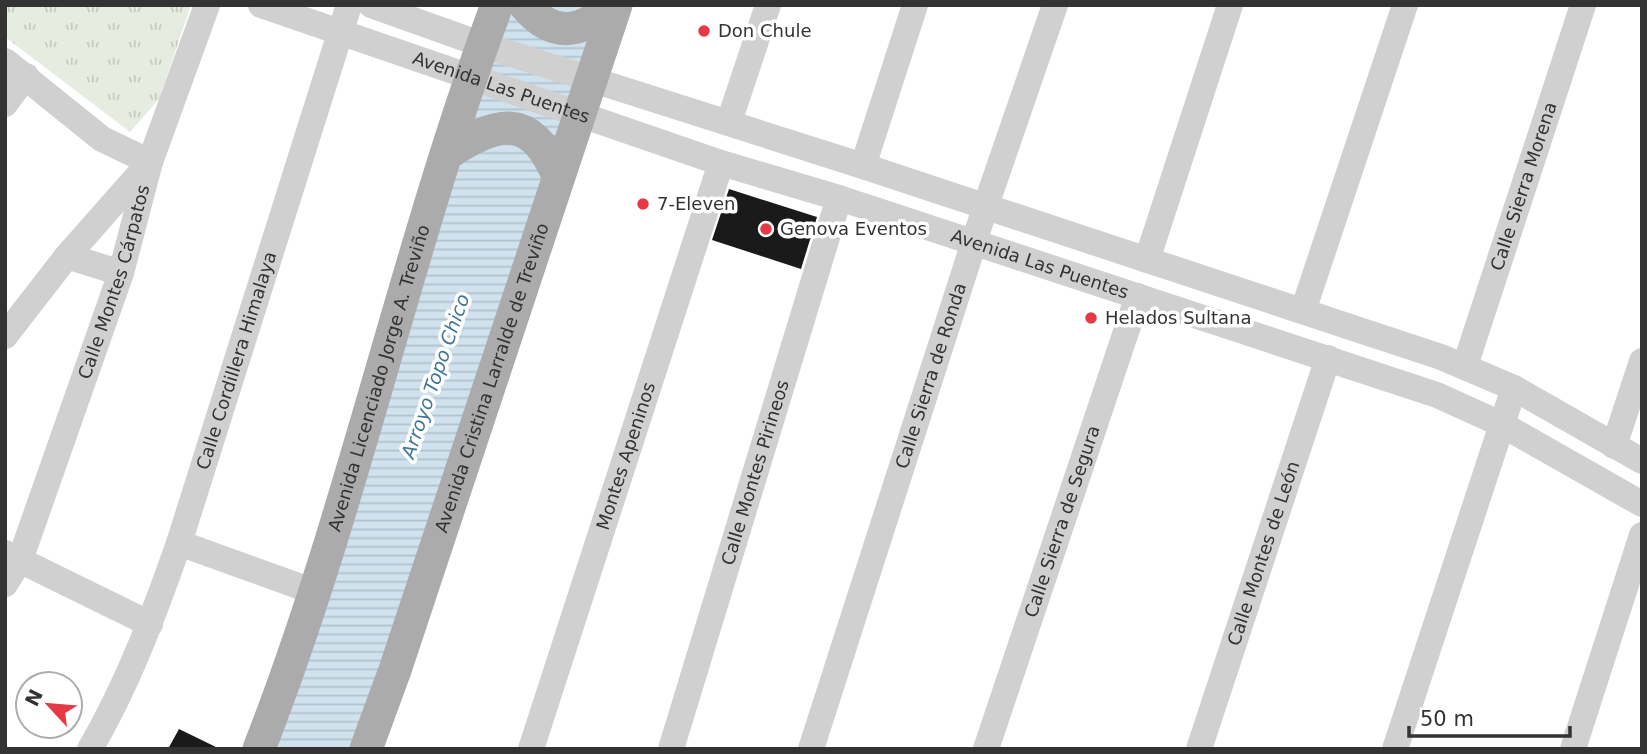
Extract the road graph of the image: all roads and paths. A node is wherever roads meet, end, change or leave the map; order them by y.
1 (208, 5) edge
2 (261, 5) edge
3 (349, 5) edge
4 (371, 5) edge
5 (496, 5) edge
6 (525, 5) edge
7 (768, 5) edge
8 (915, 5) edge
9 (1055, 5) edge
10 (1230, 5) edge
11 (1405, 5) edge
12 (1583, 5) edge
13 (609, 10) edge
14 (341, 33) junction
15 (495, 49) junction
16 (15, 69) edge
17 (586, 77) junction
18 (484, 83) junction
19 (5, 104) edge
20 (573, 113) junction
21 (729, 122) junction
22 (447, 154) junction
23 (150, 162) junction
24 (721, 163) junction
25 (863, 166) junction
26 (554, 167) junction
27 (839, 198) junction
28 (985, 208) junction
29 (974, 243) junction
30 (67, 256) junction
31 (1147, 260) junction
32 (121, 273) junction
33 (1138, 296) junction
34 (1303, 312) junction
35 (5, 337) edge
36 (1328, 358) junction
37 (1642, 360) edge
38 (1465, 366) junction
39 (1514, 388) junction
40 (1501, 424) junction
41 (1614, 446) junction
42 (1642, 461) edge
43 (1642, 504) edge
44 (1642, 535) edge
45 (179, 543) junction
46 (12, 556) edge
47 (5, 584) edge
48 (315, 592) junction
49 (150, 624) junction
50 (90, 749) edge
51 (259, 749) edge
52 (366, 749) edge
53 (531, 749) edge
54 (671, 749) edge
55 (811, 749) edge
56 (986, 749) edge
57 (1199, 749) edge
58 (1395, 749) edge
59 (1573, 749) edge

1 - 23 street, Calle Montes Cárpatos
2 - 14 street, Avenida Las Puentes
3 - 14 street, Calle Cordillera Himalaya
4 - 15 street, Avenida Las Puentes
5 - 15 main road, Avenida Licenciado Jorge A. Treviño
6 - 13 main road
7 - 21 street
8 - 25 street
9 - 28 street, Calle Sierra de Ronda
10 - 31 street
11 - 34 street
12 - 38 street, Calle Sierra Morena
13 - 17 main road, Avenida Cristina Larralde de Treviño
14 - 18 street, Avenida Las Puentes
14 - 45 street, Calle Cordillera Himalaya
15 - 17 street, Avenida Las Puentes
15 - 18 main road, Avenida Licenciado Jorge A. Treviño
16 - 19 street
16 - 23 street
17 - 20 main road, Avenida Cristina Larralde de Treviño
17 - 21 street, Avenida Las Puentes
18 - 20 street, Avenida Las Puentes
18 - 22 main road, Avenida Licenciado Jorge A. Treviño
20 - 24 street, Avenida Las Puentes
20 - 26 main road, Avenida Cristina Larralde de Treviño
21 - 25 street, Avenida Las Puentes
22 - 26 main road
22 - 48 main road, Avenida Licenciado Jorge A. Treviño
23 - 30 street
23 - 32 street, Calle Montes Cárpatos
24 - 27 street, Avenida Las Puentes
24 - 53 street, Montes Apeninos
25 - 28 street, Avenida Las Puentes
26 - 52 main road, Avenida Cristina Larralde de Treviño
27 - 29 street, Avenida Las Puentes
27 - 54 street, Calle Montes Pirineos
28 - 29 street, Calle Sierra de Ronda
28 - 31 street, Avenida Las Puentes
29 - 33 street, Avenida Las Puentes
29 - 55 street, Calle Sierra de Ronda
30 - 32 street
30 - 35 street
31 - 34 street, Avenida Las Puentes
32 - 46 street, Calle Montes Cárpatos
33 - 36 street, Avenida Las Puentes
33 - 56 street, Calle Sierra de Segura
34 - 38 street, Avenida Las Puentes
36 - 40 street, Avenida Las Puentes
36 - 57 street, Calle Montes de León
37 - 41 street
38 - 39 street, Avenida Las Puentes
39 - 40 street
39 - 41 street, Avenida Las Puentes
40 - 43 street, Avenida Las Puentes
40 - 58 street
41 - 42 street, Avenida Las Puentes
44 - 59 street
45 - 48 street
45 - 49 street, Calle Cordillera Himalaya
46 - 47 street, Calle Montes Cárpatos
46 - 49 street
48 - 51 main road, Avenida Licenciado Jorge A. Treviño
49 - 50 street, Calle Cordillera Himalaya

